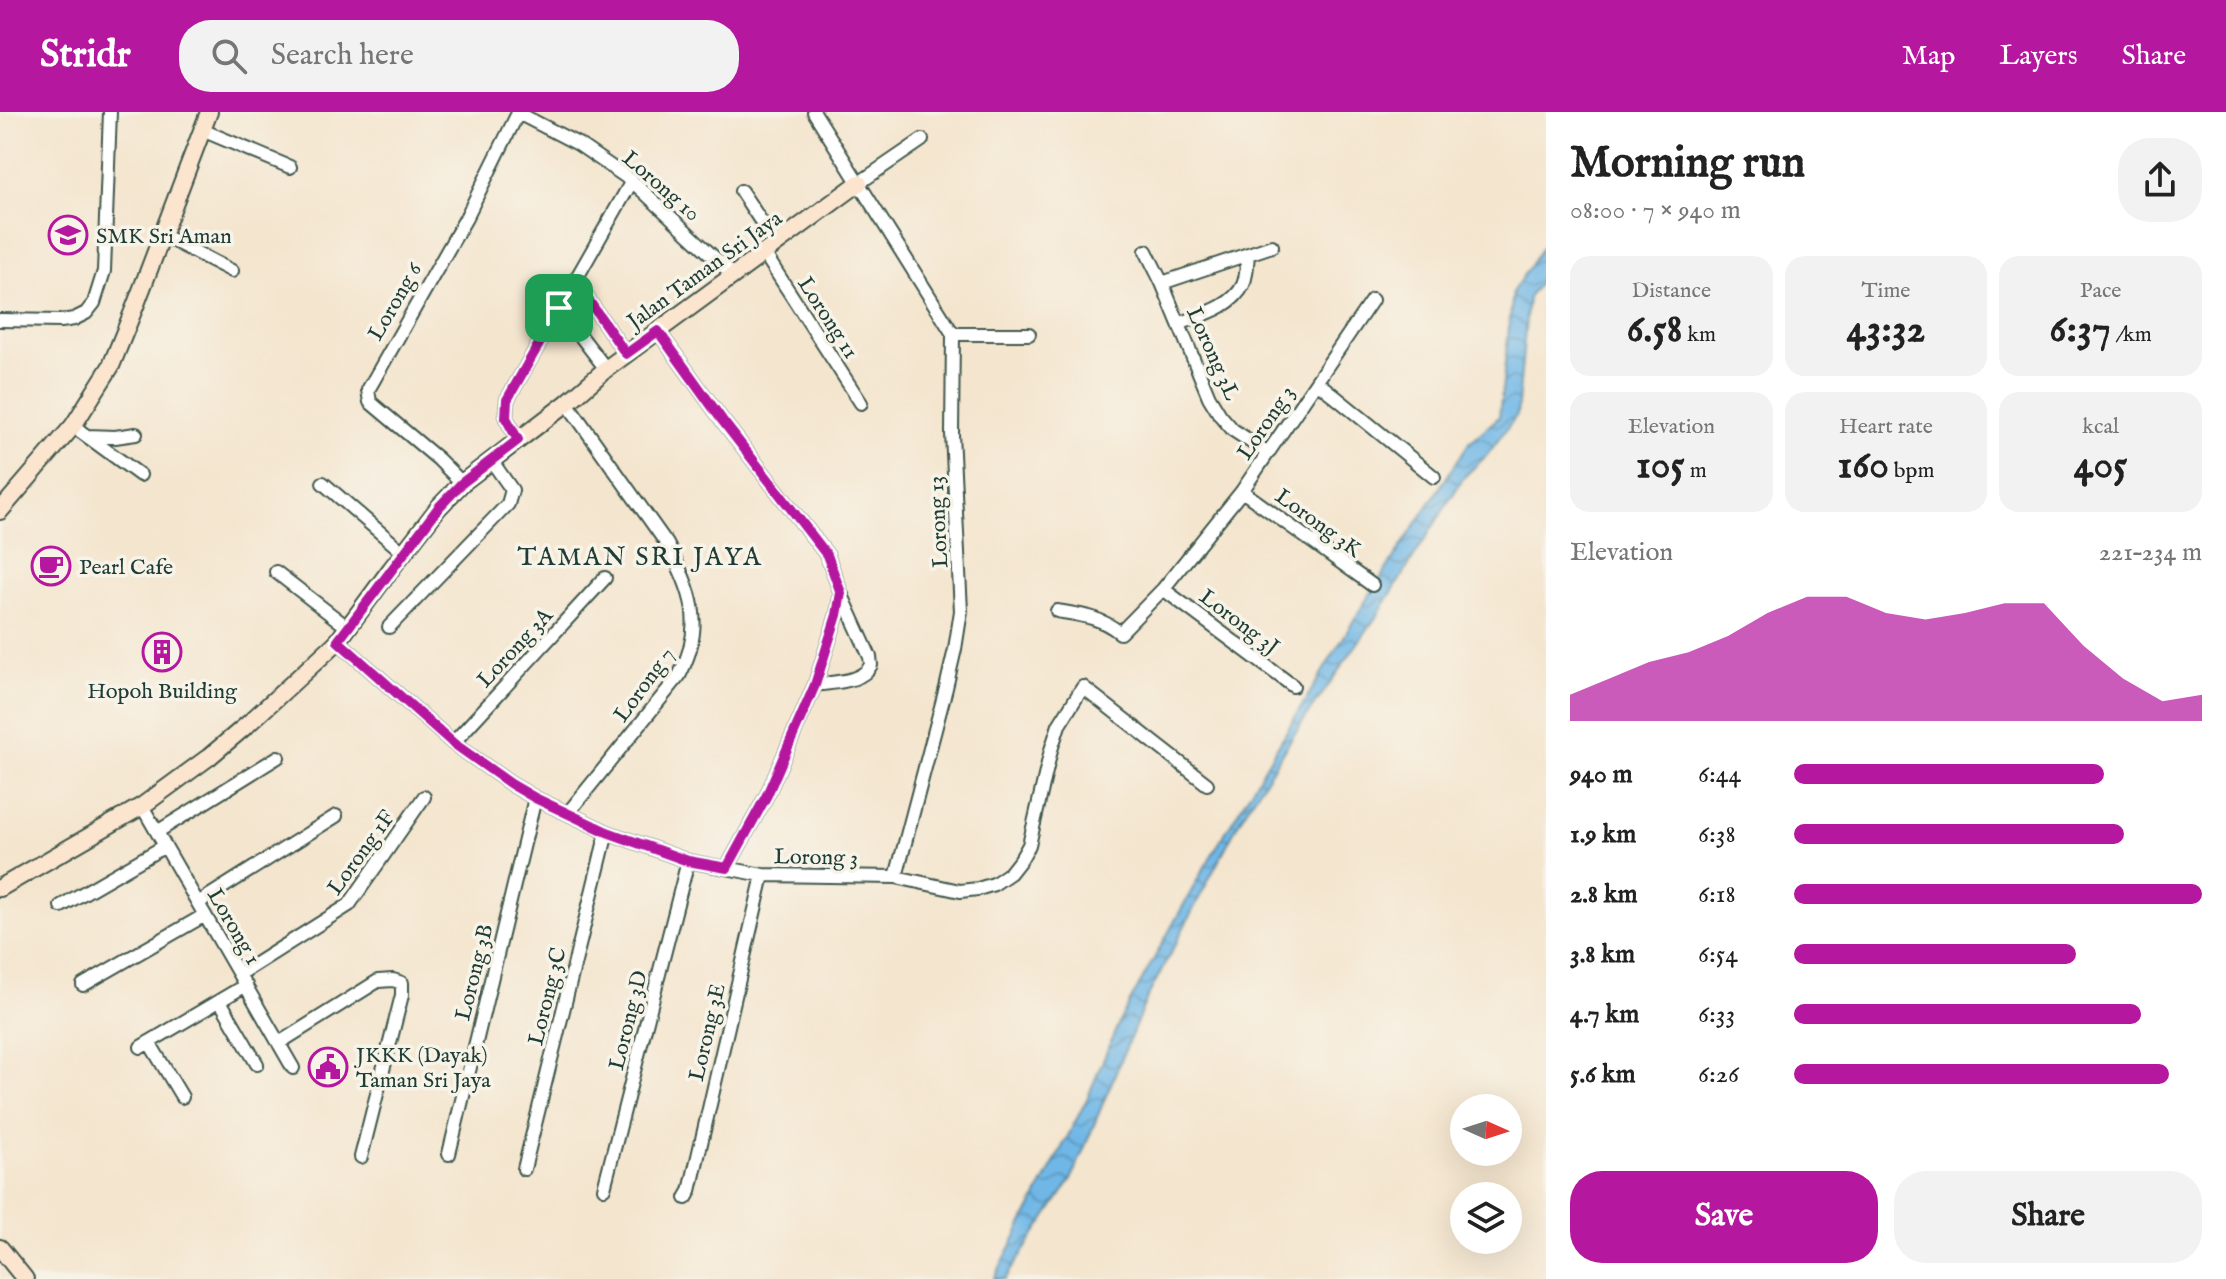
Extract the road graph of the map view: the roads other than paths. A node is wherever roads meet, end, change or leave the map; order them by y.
1 (110, 112) edge
2 (209, 112) edge
3 (814, 112) edge
4 (518, 113) edge
5 (202, 130) junction
6 (922, 140) dead end
7 (290, 167) dead end
8 (632, 181) junction
9 (859, 183) junction
10 (741, 191) dead end
11 (162, 235) junction
12 (1272, 246) dead end
13 (770, 249) junction
14 (1146, 251) dead end
15 (1248, 254) junction
16 (232, 271) dead end
17 (732, 274) junction
18 (575, 281) junction
19 (1162, 283) junction
20 (1372, 300) dead end
21 (559, 308) junction
22 (0, 320) edge
23 (1179, 324) junction
24 (658, 331) junction
25 (953, 334) junction
26 (1029, 334) dead end
27 (626, 354) junction
28 (606, 369) junction
29 (1317, 382) junction
30 (567, 403) junction
31 (861, 403) dead end
32 (73, 426) junction
33 (136, 434) dead end
34 (88, 436) junction
35 (518, 440) junction
36 (1268, 453) junction
37 (491, 460) junction
38 (140, 475) dead end
39 (1434, 477) dead end
40 (323, 483) dead end
41 (462, 483) junction
42 (1242, 491) junction
43 (0, 511) edge
44 (404, 553) junction
45 (276, 572) dead end
46 (605, 578) dead end
47 (1372, 585) dead end
48 (1163, 589) junction
49 (841, 593) junction
50 (1057, 611) dead end
51 (389, 627) dead end
52 (342, 634) junction
53 (815, 685) junction
54 (1293, 686) dead end
55 (453, 743) junction
56 (278, 757) dead end
57 (1207, 784) dead end
58 (424, 797) dead end
59 (535, 798) junction
60 (142, 806) junction
61 (568, 813) junction
62 (336, 816) dead end
63 (157, 832) junction
64 (607, 832) junction
65 (165, 846) junction
66 (688, 861) junction
67 (727, 868) junction
68 (763, 875) junction
69 (896, 877) junction
70 (0, 888) edge
71 (61, 906) dead end
72 (202, 909) junction
73 (243, 980) junction
74 (83, 985) dead end
75 (220, 1001) junction
76 (279, 1043) junction
77 (257, 1064) dead end
78 (293, 1068) dead end
79 (182, 1097) dead end
80 (449, 1154) dead end
81 (361, 1157) dead end
82 (524, 1169) dead end
83 (604, 1188) dead end
84 (686, 1198) dead end
85 (0, 1248) edge
86 (25, 1279) edge

1 - 22 street
2 - 5 street
3 - 9 street
4 - 8 street, Lorong 10
4 - 41 street, Lorong 6
5 - 7 street
5 - 11 street
6 - 9 street
8 - 17 street, Lorong 10
8 - 18 street
9 - 13 street, Jalan Taman Sri Jaya
9 - 25 street
10 - 13 street, Lorong 11
11 - 16 street
11 - 32 street
12 - 15 street
13 - 17 street, Jalan Taman Sri Jaya
13 - 31 street, Lorong 11
14 - 19 street, Lorong 3L
15 - 19 street
15 - 23 street
17 - 24 street, Jalan Taman Sri Jaya
18 - 21 street
18 - 27 street
19 - 23 street, Lorong 3L
20 - 29 street, Lorong 3
21 - 28 street
21 - 35 street
23 - 36 street, Lorong 3L
24 - 27 street, Jalan Taman Sri Jaya
24 - 49 street
25 - 26 street
25 - 69 street, Lorong 13
27 - 28 street, Jalan Taman Sri Jaya
28 - 30 street, Jalan Taman Sri Jaya
29 - 36 street, Lorong 3
29 - 39 street
30 - 35 street, Jalan Taman Sri Jaya
30 - 61 street, Lorong 7
32 - 34 street
32 - 43 street
33 - 34 street
34 - 38 street
35 - 37 street, Jalan Taman Sri Jaya
36 - 42 street, Lorong 3
37 - 41 street, Jalan Taman Sri Jaya
37 - 51 street
40 - 44 street
41 - 44 street, Jalan Taman Sri Jaya
42 - 47 street, Lorong 3K
42 - 48 street, Lorong 3
44 - 52 street, Jalan Taman Sri Jaya
45 - 52 street, Lorong 3
46 - 55 street, Lorong 3A
48 - 50 street, Lorong 3
48 - 54 street, Lorong 3J
49 - 53 street
49 - 53 street
52 - 55 street, Lorong 3
52 - 60 street, Jalan Taman Sri Jaya
53 - 67 street
55 - 59 street, Lorong 3
56 - 63 street
57 - 69 street, Lorong 3
58 - 73 street, Lorong 1F
59 - 61 street, Lorong 3
59 - 80 street, Lorong 3B
60 - 63 street, Lorong 1
60 - 70 street, Jalan Taman Sri Jaya
61 - 64 street, Lorong 3
62 - 72 street
63 - 65 street, Lorong 1
64 - 66 street, Lorong 3
64 - 82 street, Lorong 3C
65 - 71 street
65 - 72 street, Lorong 1
66 - 67 street, Lorong 3
66 - 83 street, Lorong 3D
67 - 68 street, Lorong 3
68 - 69 street, Lorong 3
68 - 84 street, Lorong 3E
72 - 73 street, Lorong 1
72 - 74 street
73 - 75 street, Lorong 1F
73 - 76 street, Lorong 1
75 - 77 street
75 - 79 street, Lorong 1F
76 - 78 street, Lorong 1
76 - 81 street
85 - 86 street

